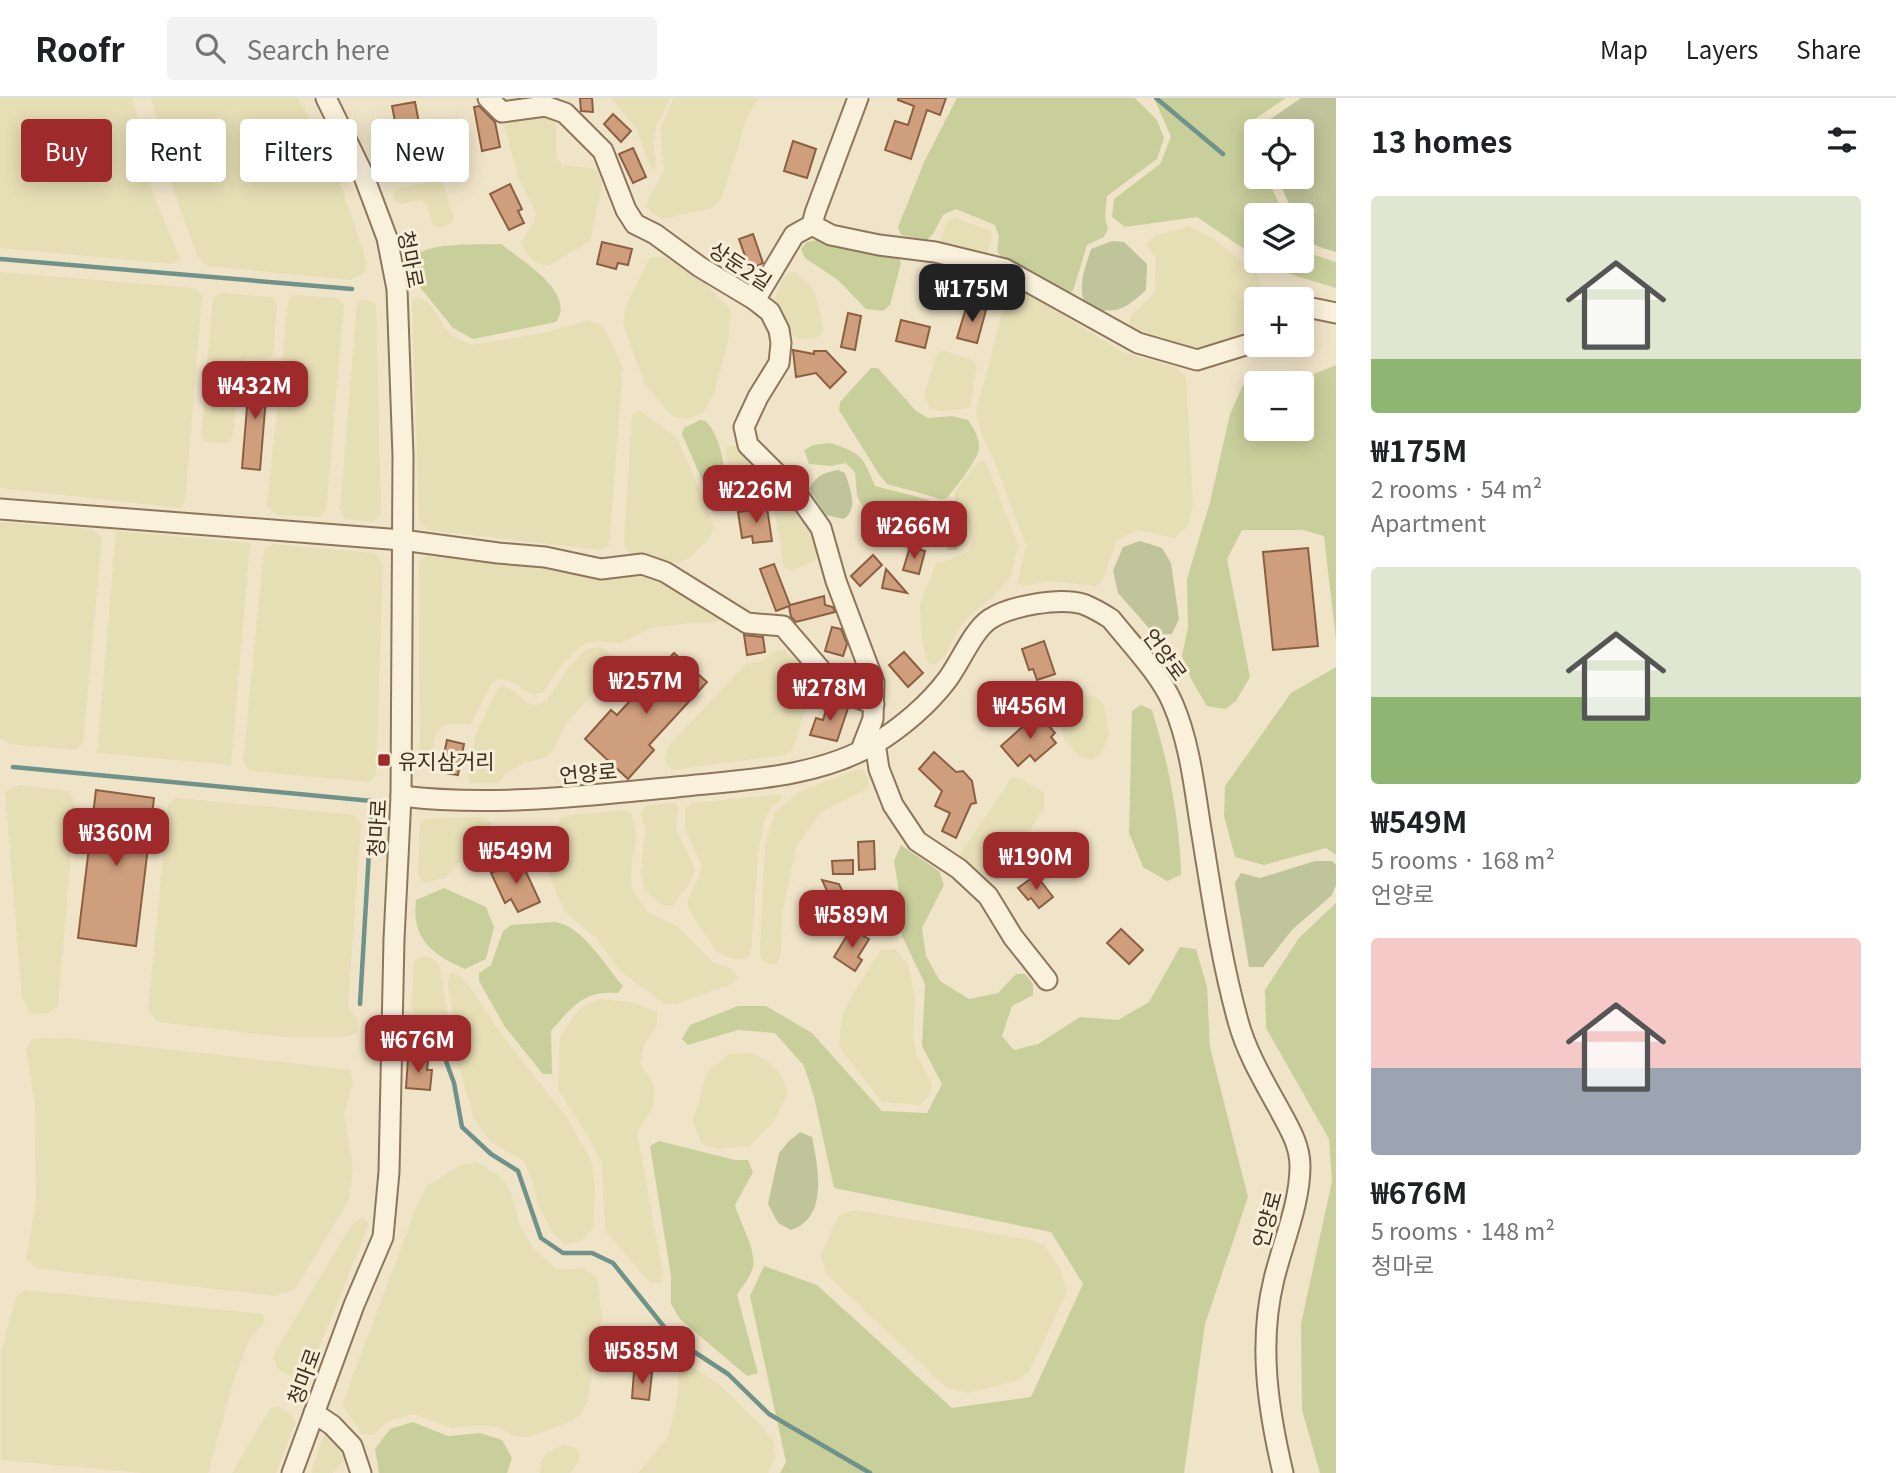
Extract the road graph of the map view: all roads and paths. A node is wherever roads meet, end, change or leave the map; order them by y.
1 (326, 98) edge
2 (488, 98) edge
3 (858, 98) edge
4 (812, 225) junction
5 (755, 300) junction
6 (1314, 308) edge
7 (1336, 313) edge
8 (1244, 345) edge
9 (0, 509) edge
10 (402, 540) junction
11 (874, 704) junction
12 (868, 747) junction
13 (401, 796) junction
14 (1047, 980) dead end
15 (314, 1413) junction
16 (292, 1473) edge
17 (361, 1473) edge
18 (1283, 1473) edge

1 - 10 street, 청마로
2 - 5 street, 상둔2길
3 - 4 street
4 - 5 street
4 - 8 street
5 - 11 street, 상둔2길
6 - 7 street
9 - 10 street
10 - 11 street
10 - 13 street, 청마로
11 - 12 street, 상둔2길
12 - 13 street, 언양로
12 - 14 street
12 - 18 street, 언양로
13 - 15 street, 청마로
15 - 16 street, 청마로
15 - 17 street

